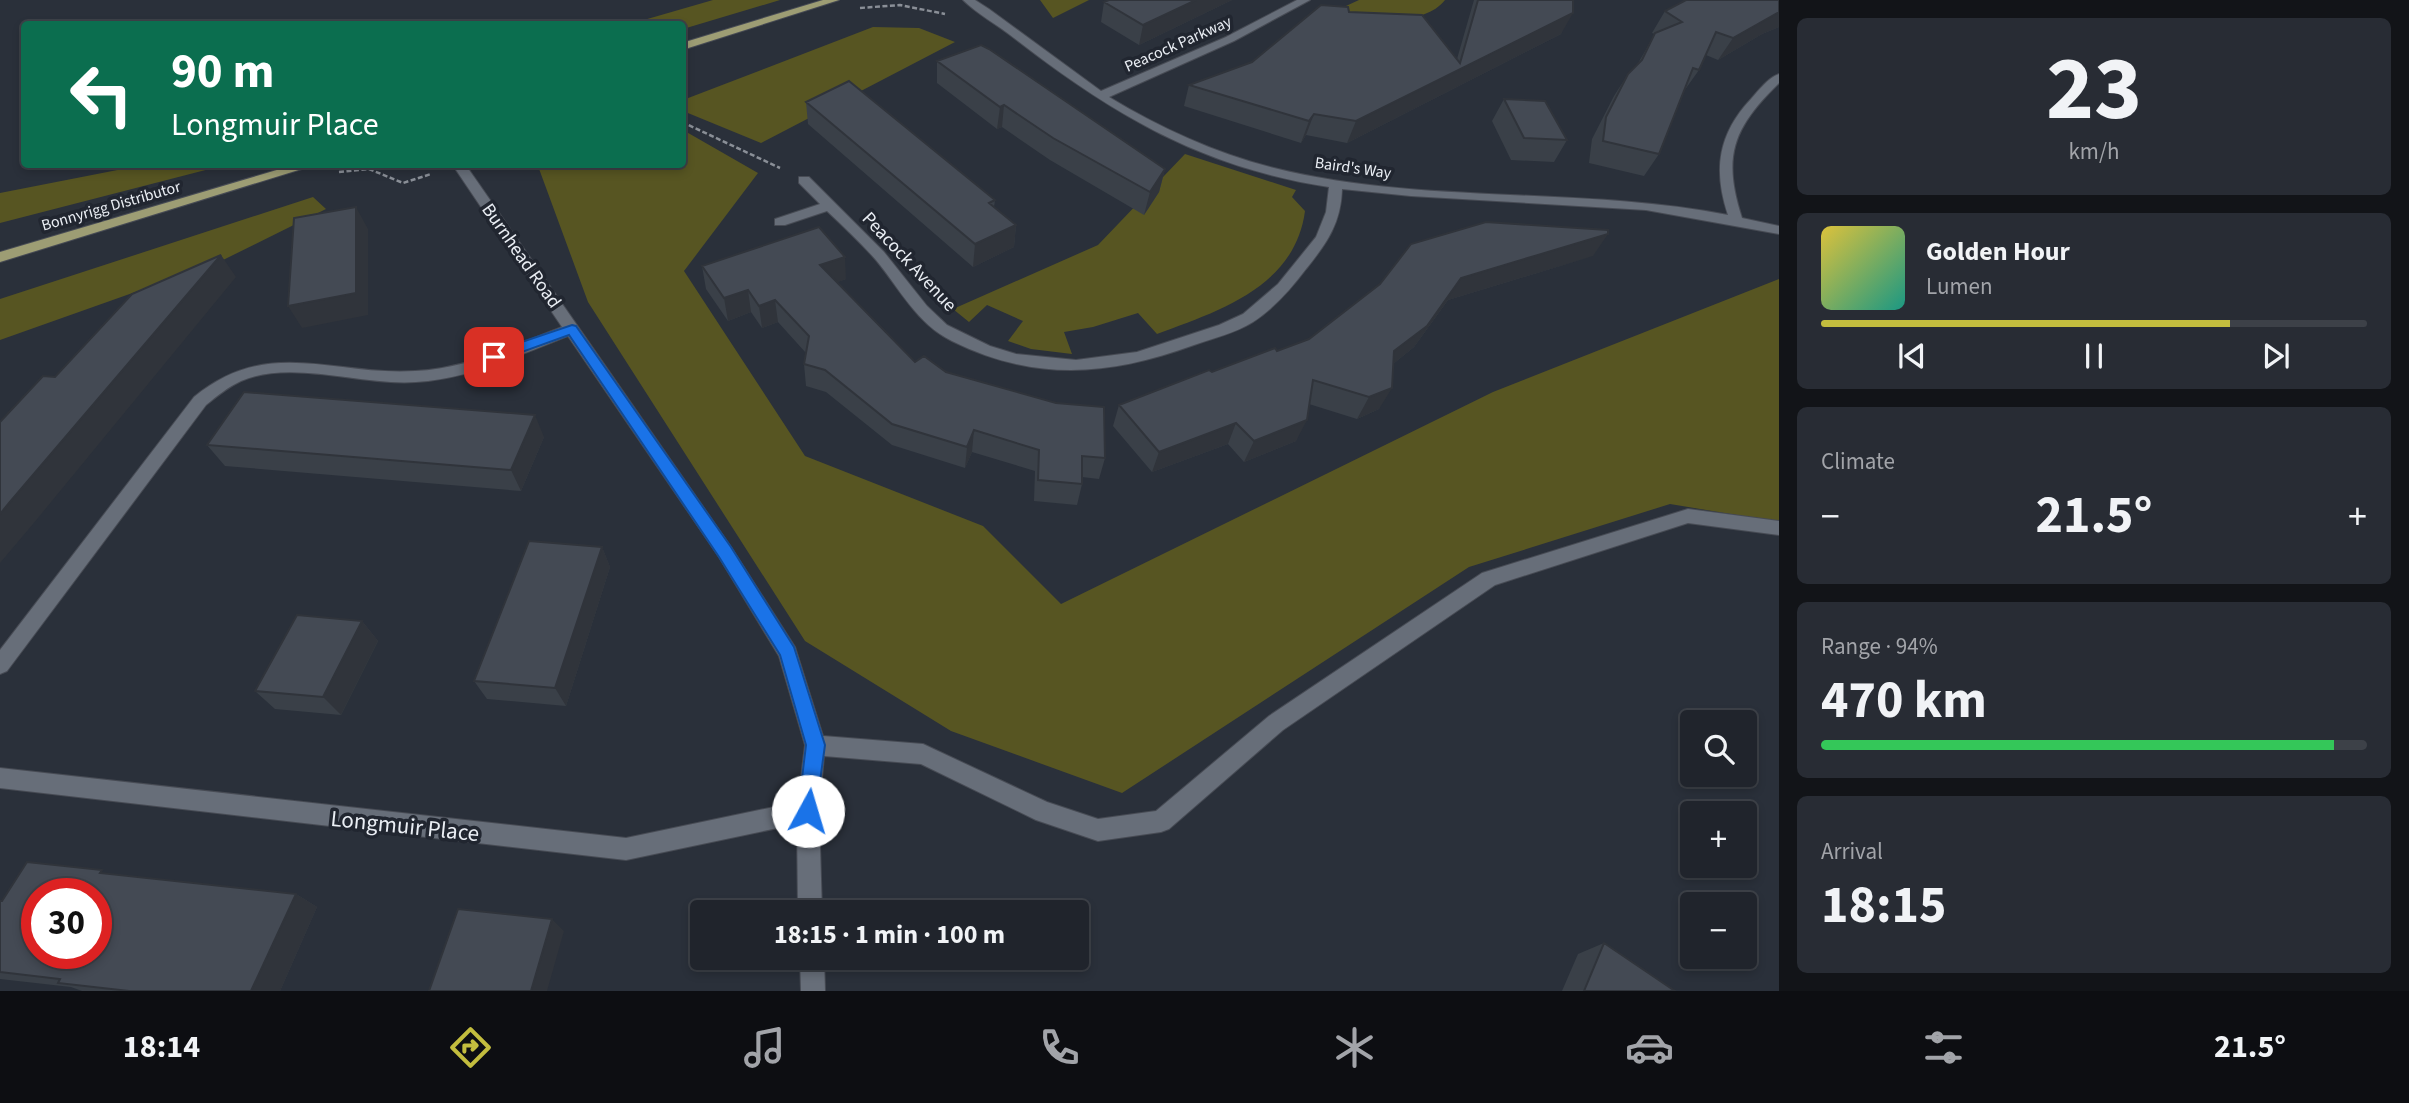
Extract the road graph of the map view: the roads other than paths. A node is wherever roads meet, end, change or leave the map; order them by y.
1 (834, 0) edge
2 (968, 0) edge
3 (1305, 0) edge
4 (686, 46) edge
5 (1779, 77) edge
6 (1100, 96) junction
7 (299, 168) edge
8 (461, 168) edge
9 (804, 180) road end
10 (1335, 187) junction
11 (828, 206) junction
12 (1735, 220) junction
13 (780, 222) dead end
14 (1779, 230) edge
15 (0, 257) edge
16 (572, 329) junction
17 (1779, 528) edge
18 (0, 665) edge
19 (815, 745) junction
20 (0, 778) edge
21 (808, 811) junction
22 (810, 900) edge
23 (812, 970) edge
24 (813, 991) edge

1 - 4 main road
2 - 6 street, Baird's Way
3 - 6 street, Peacock Parkway
5 - 12 street
6 - 10 street, Baird's Way
7 - 15 main road, Bonnyrigg Distributor
8 - 16 street, Burnhead Road
9 - 11 street, Peacock Avenue
10 - 11 street, Peacock Avenue
10 - 12 street, Baird's Way
11 - 13 street
12 - 14 street, Baird's Way
16 - 18 street
16 - 19 street, Burnhead Road
17 - 19 street
19 - 21 street, Burnhead Road
20 - 21 street, Longmuir Place
21 - 22 street, Burnhead Road
23 - 24 street

